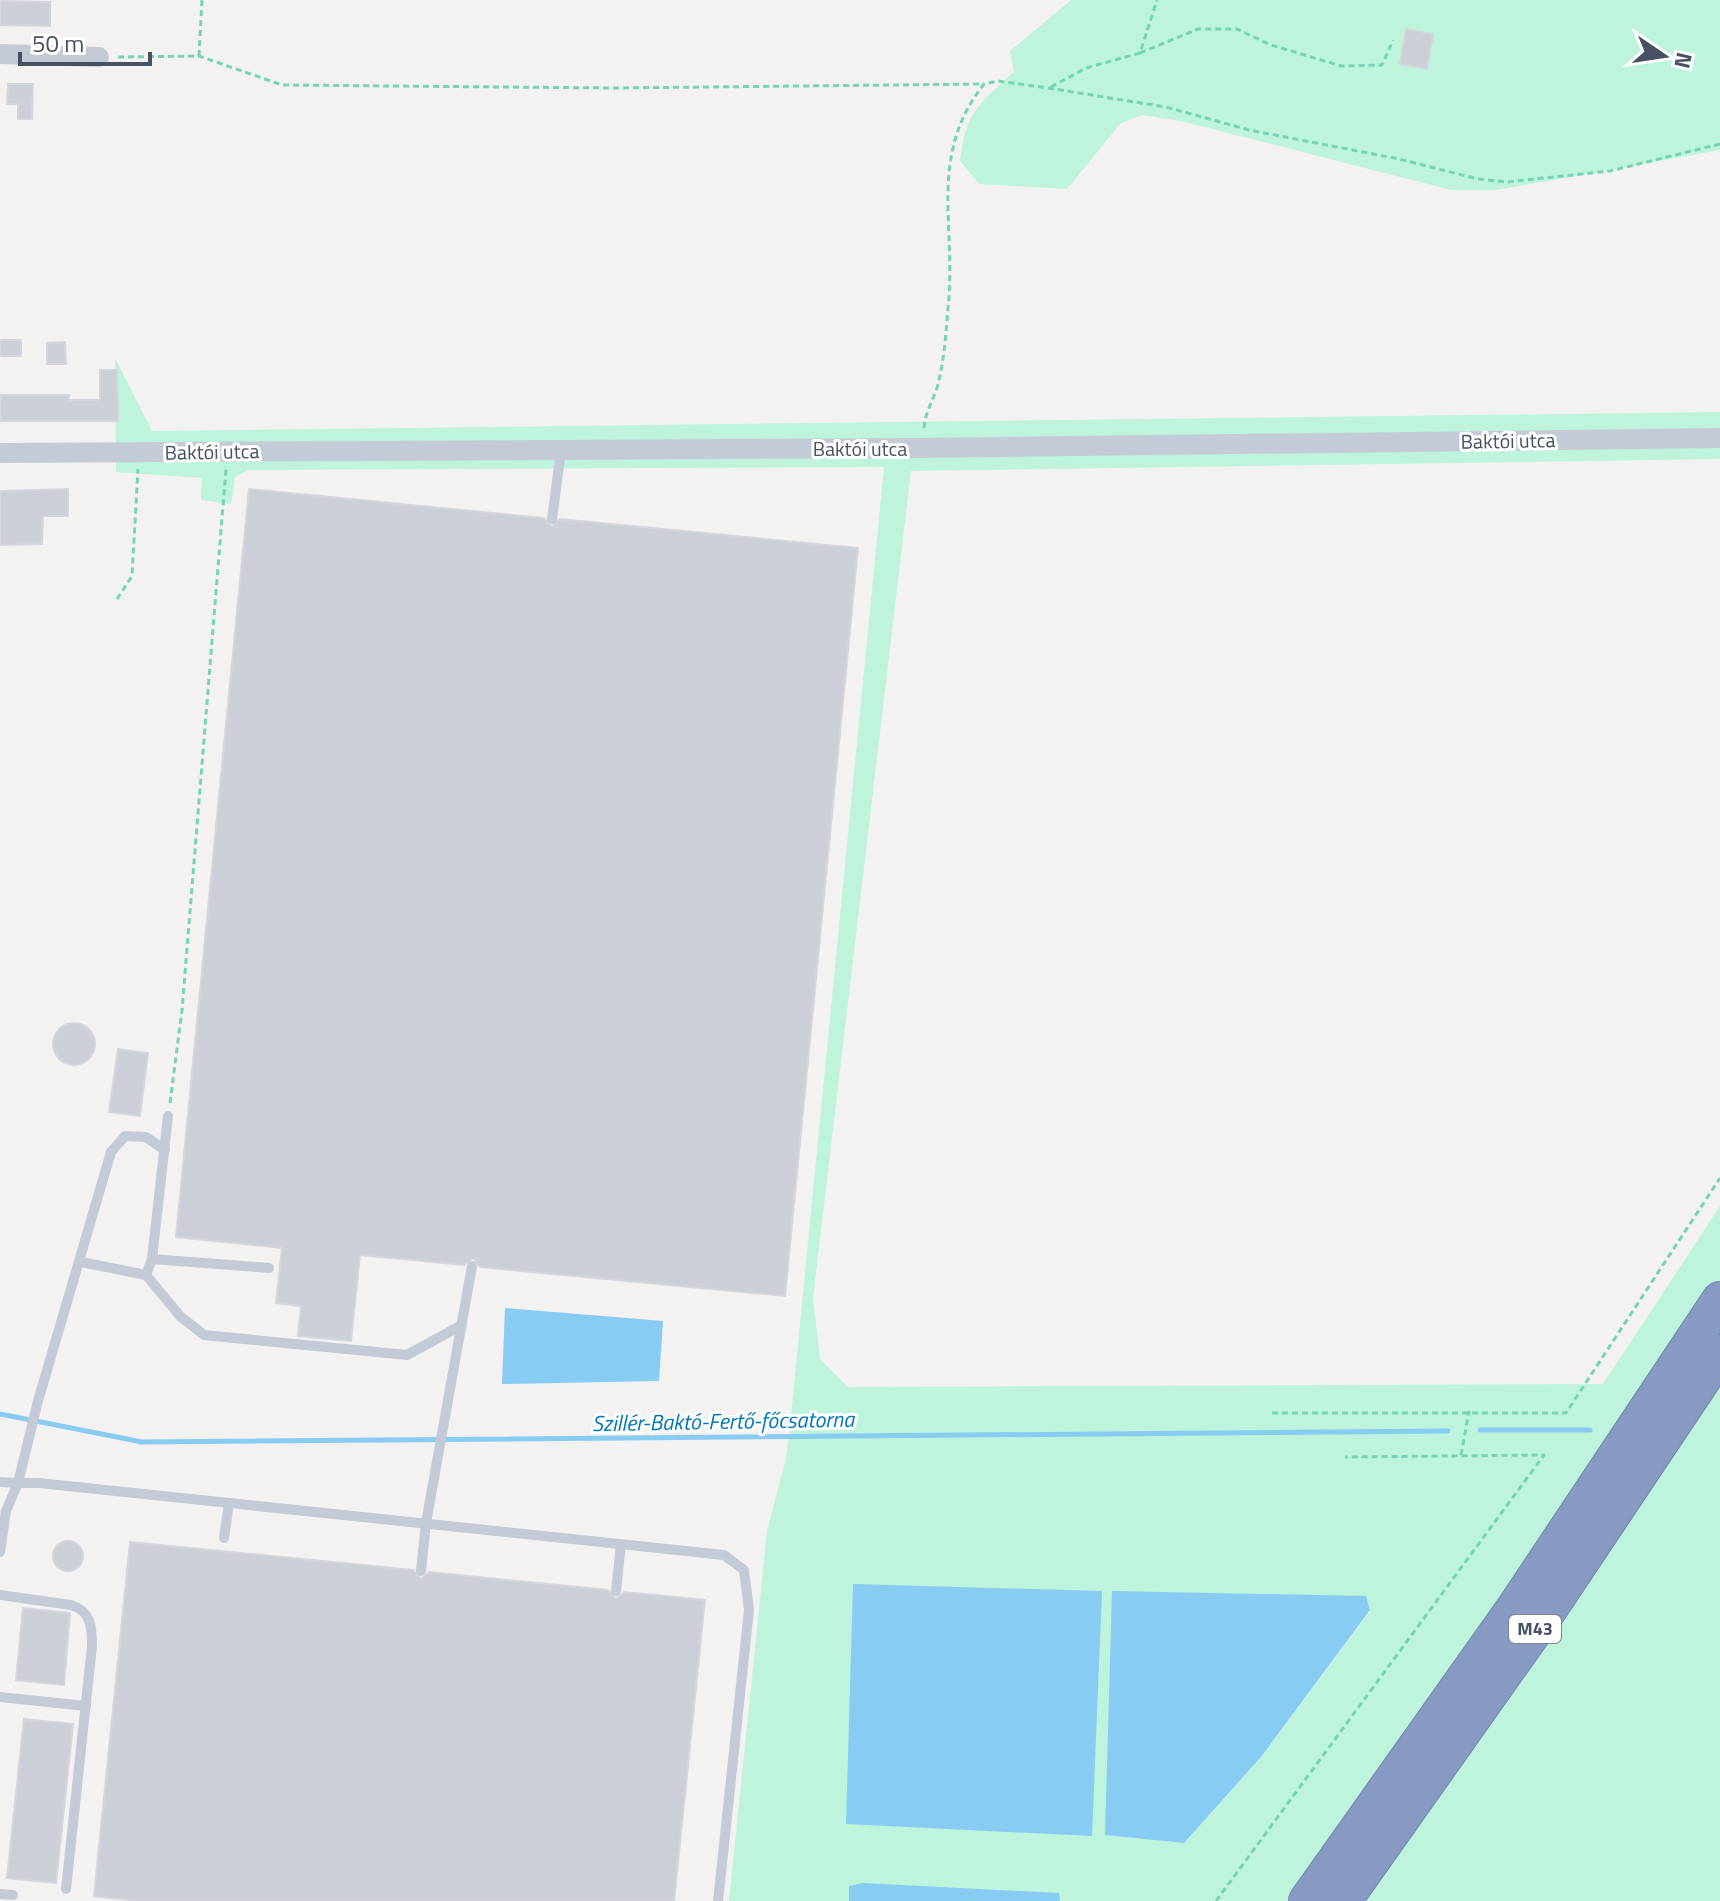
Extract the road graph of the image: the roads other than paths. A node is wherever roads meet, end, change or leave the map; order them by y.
1 (0, 54) edge
2 (99, 57) road end
3 (1720, 438) edge
4 (561, 451) junction
5 (0, 453) edge
6 (552, 519) dead end
7 (168, 1116) road end
8 (165, 1150) junction
9 (152, 1259) junction
10 (81, 1262) junction
11 (472, 1266) dead end
12 (269, 1268) dead end
13 (146, 1275) junction
14 (1720, 1300) edge
15 (462, 1325) junction
16 (1720, 1353) edge
17 (0, 1482) edge
18 (18, 1483) junction
19 (229, 1503) junction
20 (426, 1523) junction
21 (224, 1538) dead end
22 (621, 1544) junction
23 (0, 1552) edge
24 (421, 1571) dead end
25 (616, 1591) dead end
26 (0, 1595) edge
27 (0, 1697) edge
28 (86, 1706) junction
29 (66, 1889) dead end
30 (0, 1894) edge
31 (13, 1895) dead end
32 (718, 1901) edge
33 (1307, 1901) edge
34 (1343, 1901) edge

1 - 2 street
3 - 4 street, Baktói utca
4 - 5 street, Baktói utca
4 - 6 lane
7 - 8 lane
8 - 9 lane
8 - 10 lane
9 - 12 lane
9 - 13 lane
10 - 13 lane
10 - 18 lane
11 - 15 lane
13 - 15 lane
14 - 33 highway, M43
15 - 20 lane
16 - 34 highway, M43
17 - 18 lane
18 - 19 lane
18 - 23 lane
19 - 20 lane
19 - 21 lane
20 - 22 lane
20 - 24 lane
22 - 25 lane
22 - 32 lane
26 - 28 lane
27 - 28 lane
28 - 29 lane
30 - 31 lane

